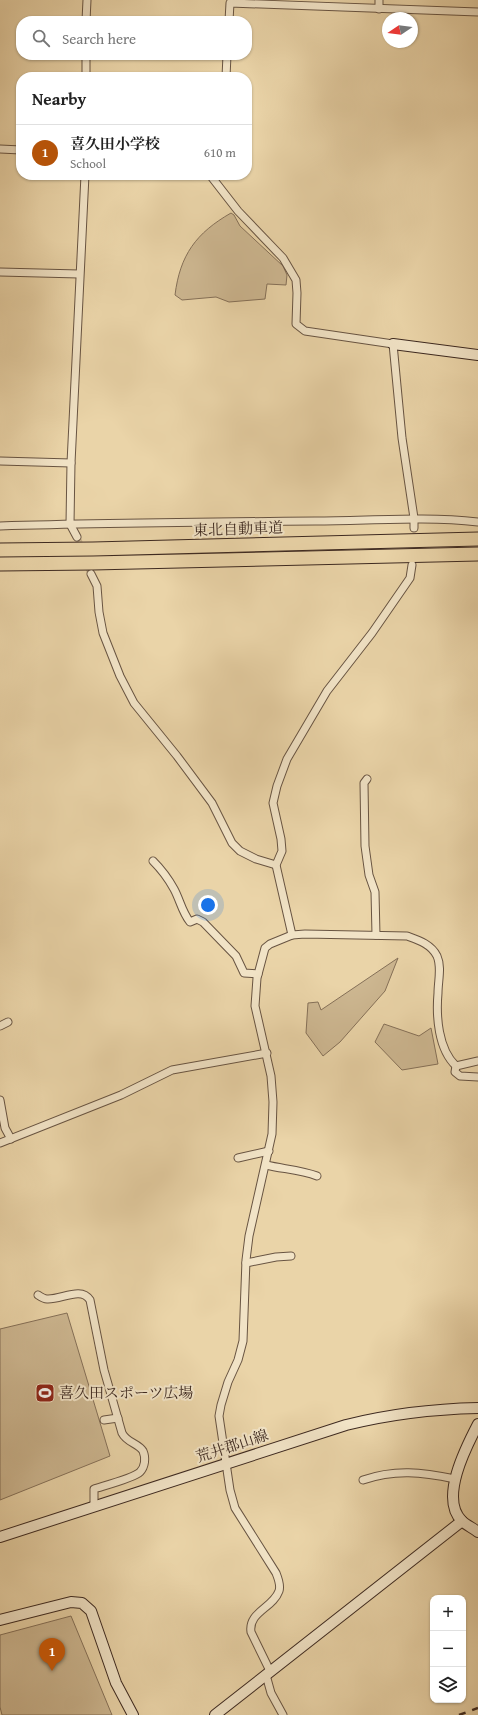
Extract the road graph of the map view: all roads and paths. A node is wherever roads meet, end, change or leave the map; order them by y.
1 (86, 0) edge
2 (379, 0) edge
3 (379, 9) junction
4 (478, 12) edge
5 (86, 16) edge
6 (229, 16) edge
7 (86, 60) edge
8 (227, 60) edge
9 (86, 72) edge
10 (226, 72) edge
11 (0, 149) edge
12 (16, 150) edge
13 (85, 180) edge
14 (214, 180) edge
15 (0, 272) edge
16 (79, 274) junction
17 (393, 344) junction
18 (478, 355) edge
19 (0, 461) edge
20 (71, 463) junction
21 (414, 518) junction
22 (478, 522) edge
23 (70, 524) junction
24 (0, 526) edge
25 (414, 528) dead end
26 (77, 537) tunnel mouth
27 (478, 539) edge
28 (0, 550) edge
29 (478, 554) edge
30 (0, 564) edge
31 (412, 565) dead end
32 (91, 574) tunnel mouth
33 (368, 779) dead end
34 (153, 862) dead end
35 (276, 865) junction
36 (292, 935) junction
37 (376, 935) junction
38 (258, 974) junction
39 (8, 1022) dead end
40 (0, 1026) edge
41 (267, 1052) junction
42 (478, 1061) edge
43 (456, 1066) junction
44 (478, 1077) edge
45 (0, 1100) edge
46 (11, 1139) junction
47 (0, 1143) edge
48 (269, 1151) junction
49 (238, 1158) dead end
50 (266, 1165) junction
51 (317, 1176) dead end
52 (291, 1256) dead end
53 (246, 1263) junction
54 (38, 1295) dead end
55 (478, 1408) edge
56 (118, 1418) junction
57 (104, 1420) dead end
58 (478, 1424) edge
59 (227, 1464) junction
60 (455, 1479) junction
61 (363, 1480) dead end
62 (94, 1507) junction
63 (462, 1521) junction
64 (478, 1532) edge
65 (0, 1537) edge
66 (0, 1620) edge
67 (268, 1673) junction
68 (133, 1715) edge
69 (215, 1715) edge
70 (283, 1715) edge

1 - 5 street
2 - 3 street
3 - 4 street
3 - 6 street
7 - 9 street
8 - 10 street
11 - 12 street
13 - 16 street
14 - 17 street
15 - 16 street
16 - 20 street
17 - 18 street
17 - 21 street
19 - 20 street
20 - 23 street
21 - 22 street
21 - 23 street
21 - 25 street
23 - 24 street
23 - 26 street
27 - 28 highway, 東北自動車道
29 - 30 highway, 東北自動車道
31 - 35 street
32 - 35 street
33 - 37 street
34 - 38 street
35 - 36 street
36 - 37 street
36 - 38 street
37 - 43 street
38 - 41 street
39 - 40 street
41 - 46 street
41 - 48 street
42 - 43 street
43 - 44 street
45 - 46 street
46 - 47 street
48 - 49 street
48 - 50 street
50 - 51 street
50 - 53 street
52 - 53 street
53 - 59 street
54 - 56 street
55 - 59 street, 荒井郡山線
56 - 57 street
56 - 62 street
58 - 60 street
59 - 62 street, 荒井郡山線
59 - 67 street
60 - 61 street
60 - 63 street
62 - 65 street, 荒井郡山線
63 - 64 street
63 - 67 street
66 - 68 street
67 - 69 street
67 - 70 street

